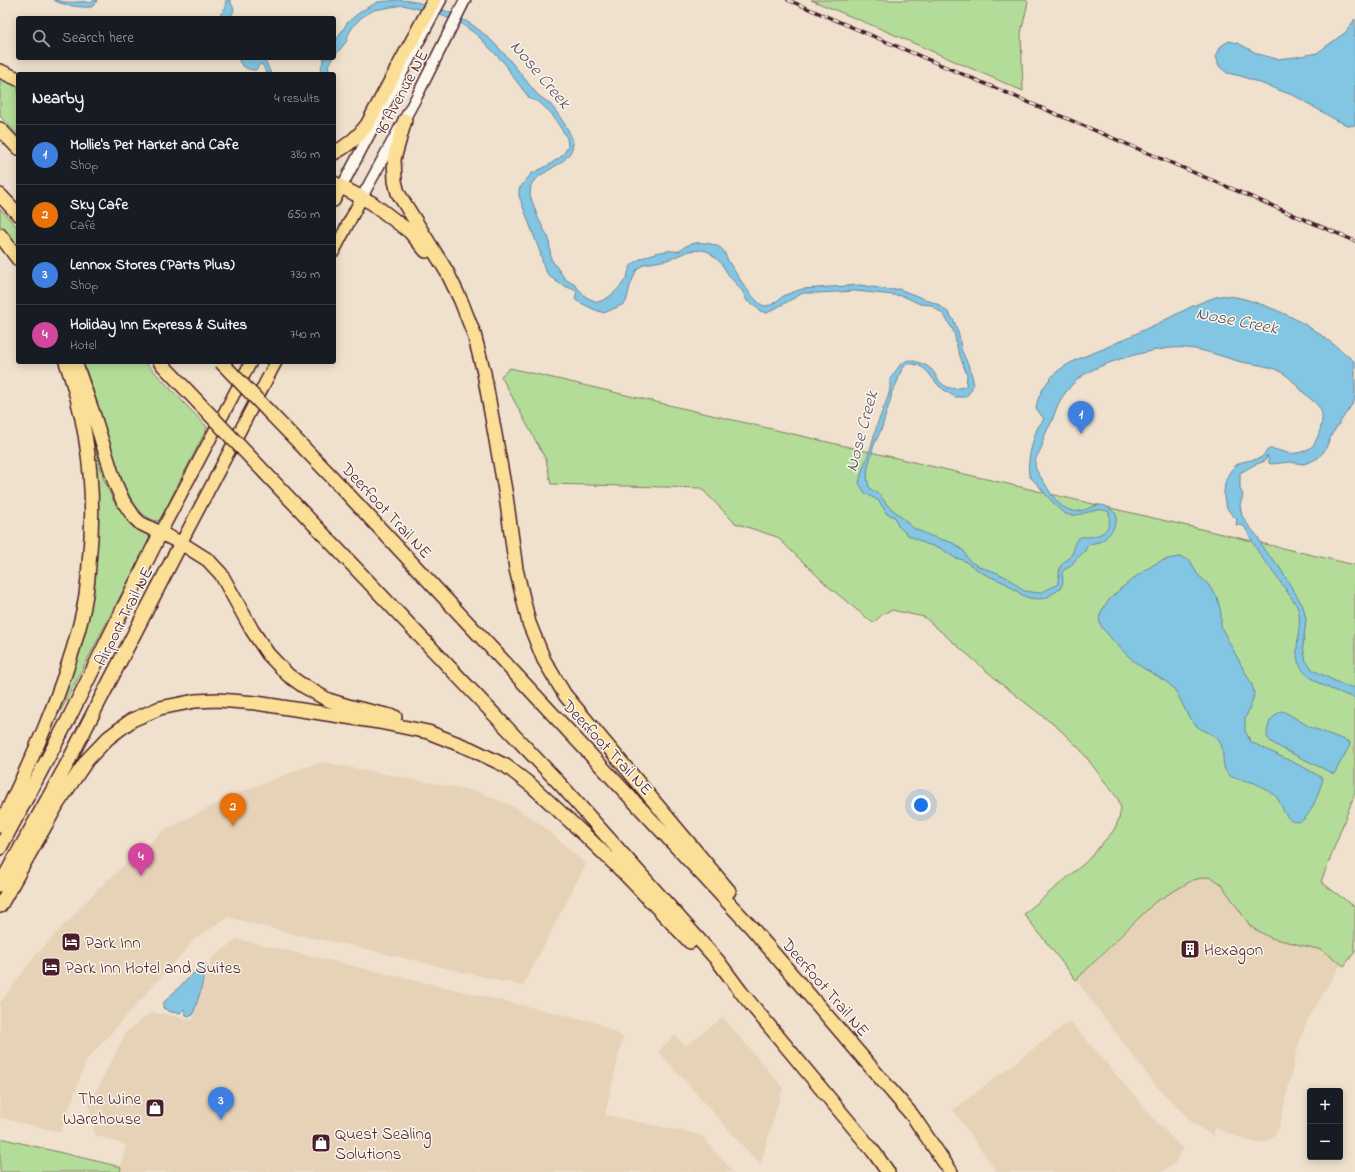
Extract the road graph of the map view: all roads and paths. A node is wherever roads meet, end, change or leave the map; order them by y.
1 (434, 0) edge
2 (441, 0) edge
3 (465, 0) edge
4 (409, 54) junction
5 (0, 71) edge
6 (16, 78) edge
7 (405, 120) junction
8 (0, 129) edge
9 (16, 146) edge
10 (336, 152) edge
11 (338, 184) edge
12 (0, 195) edge
13 (362, 197) junction
14 (16, 212) edge
15 (0, 235) edge
16 (336, 247) edge
17 (16, 256) edge
18 (461, 301) junction
19 (67, 364) edge
20 (76, 364) edge
21 (162, 364) edge
22 (223, 364) edge
23 (250, 364) edge
24 (275, 364) edge
25 (161, 532) junction
26 (181, 542) junction
27 (506, 766) junction
28 (0, 826) edge
29 (0, 848) edge
30 (0, 885) edge
31 (0, 906) edge
32 (751, 926) junction
33 (741, 992) junction
34 (888, 1172) edge
35 (951, 1172) edge

1 - 4 highway
2 - 4 main road, 96 Avenue NE
3 - 7 main road, 96 Avenue NE
4 - 10 highway
4 - 11 main road, 96 Avenue NE
5 - 6 highway
7 - 13 main road, 96 Avenue NE
7 - 18 highway
8 - 9 highway
11 - 13 highway
12 - 14 highway
13 - 16 main road
13 - 18 highway
15 - 17 highway
18 - 32 highway
19 - 28 highway
20 - 25 highway
21 - 33 highway, bridge
22 - 32 highway, Deerfoot Trail NE, bridge
23 - 25 main road, Airport Trail NE
24 - 26 main road, Airport Trail NE
25 - 26 highway
25 - 29 highway, Airport Trail NE
26 - 27 highway
26 - 30 highway, Airport Trail NE
27 - 31 highway
27 - 33 highway
32 - 35 highway, Deerfoot Trail NE
33 - 34 highway

